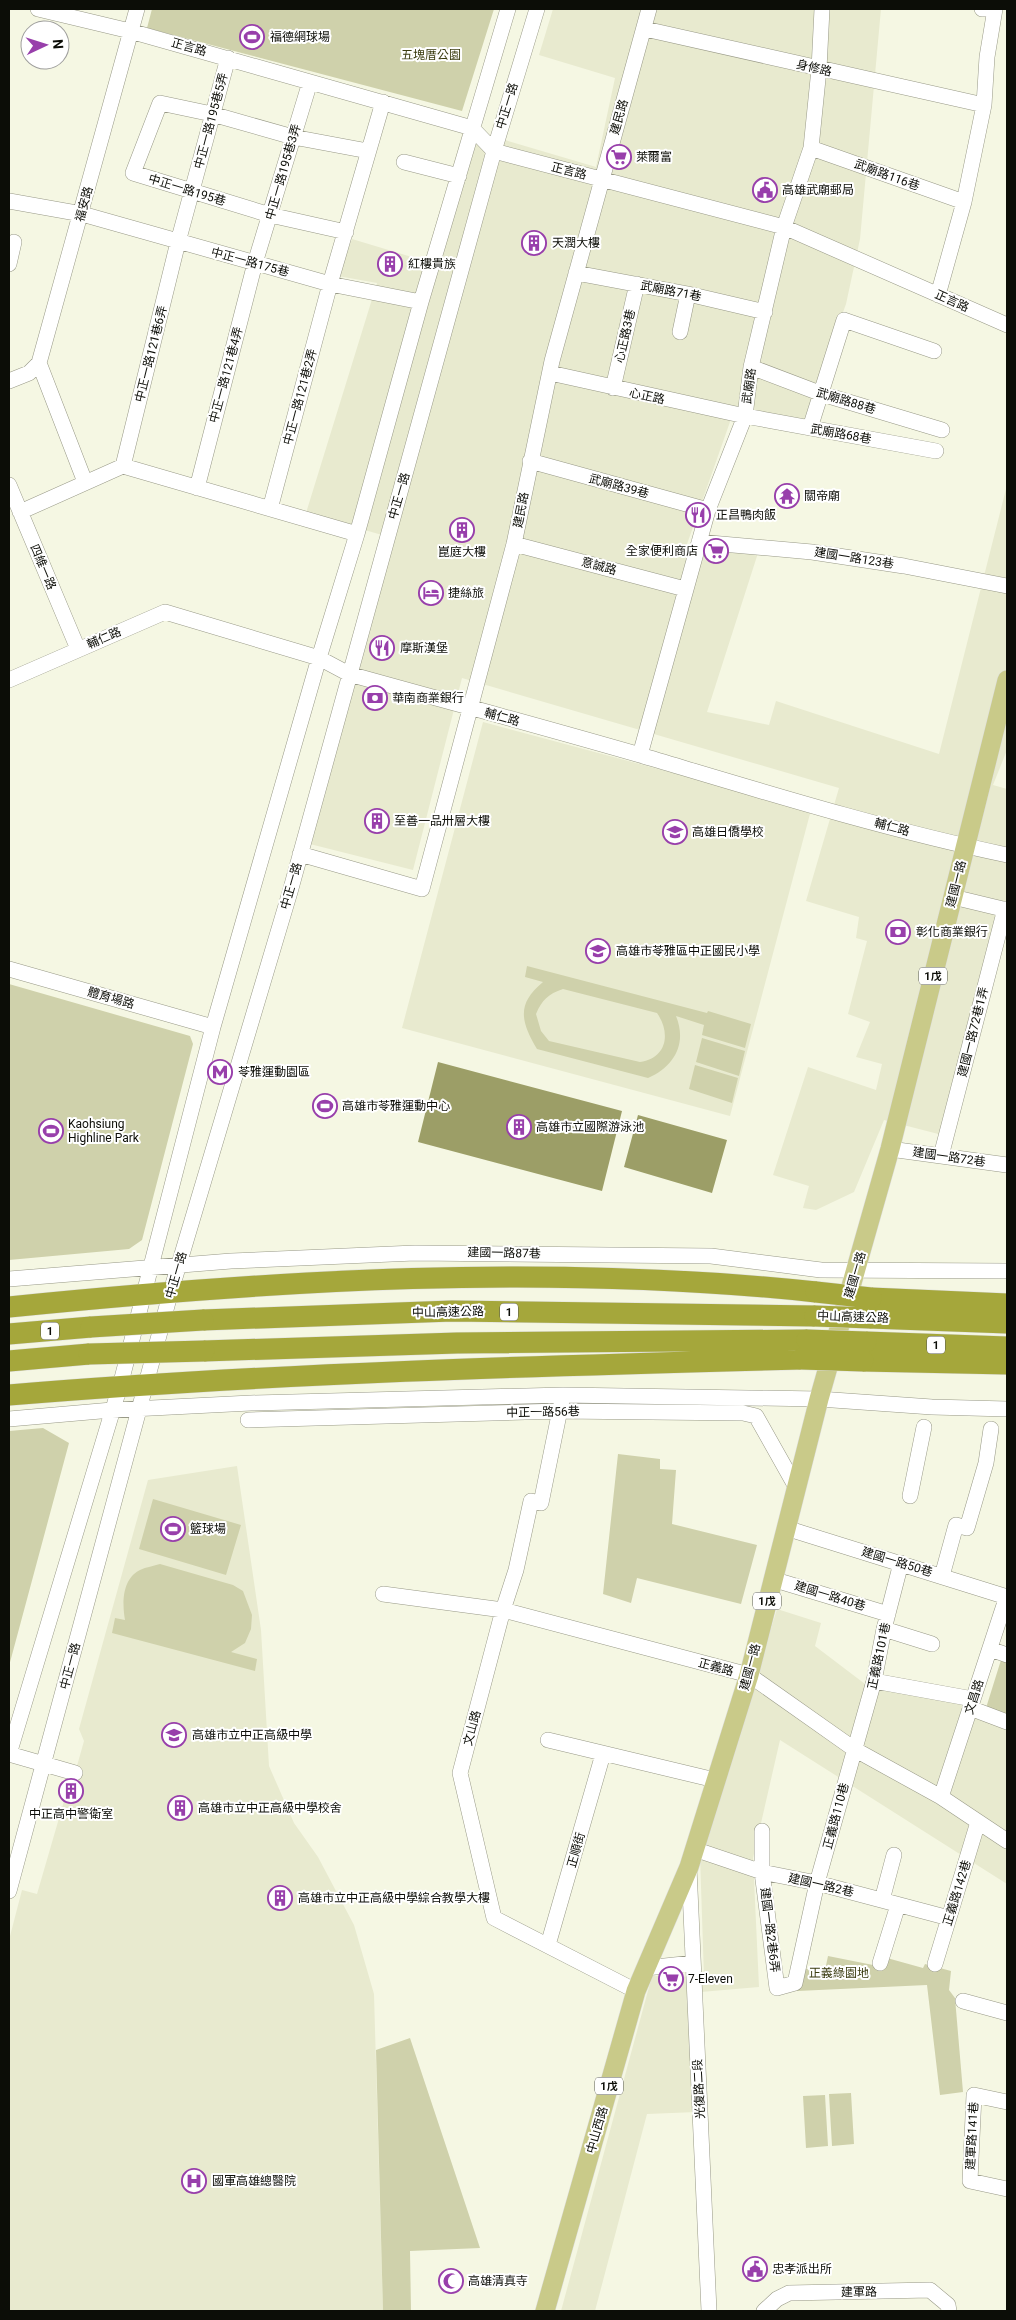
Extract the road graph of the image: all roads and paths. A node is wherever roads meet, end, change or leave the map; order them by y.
1 (38, 9) edge
2 (137, 9) edge
3 (508, 9) edge
4 (537, 9) edge
5 (649, 9) edge
6 (822, 9) edge
7 (982, 9) edge
8 (645, 29) junction
9 (130, 31) junction
10 (228, 58) junction
11 (820, 69) junction
12 (310, 82) junction
13 (383, 102) junction
14 (984, 105) junction
15 (212, 114) junction
16 (472, 128) junction
17 (293, 137) junction
18 (811, 148) junction
19 (368, 151) junction
20 (494, 151) junction
21 (404, 162) dead end
22 (460, 176) junction
23 (602, 179) junction
24 (193, 192) junction
25 (9, 202) edge
26 (964, 202) junction
27 (82, 214) junction
28 (270, 215) junction
29 (784, 227) junction
30 (346, 232) junction
31 (14, 242) dead end
32 (178, 242) junction
33 (255, 263) junction
34 (9, 264) edge
35 (576, 273) junction
36 (330, 284) junction
37 (637, 284) junction
38 (688, 294) junction
39 (938, 295) junction
40 (421, 302) junction
41 (765, 312) junction
42 (1007, 325) edge
43 (680, 332) dead end
44 (934, 351) dead end
45 (39, 363) junction
46 (752, 368) junction
47 (550, 373) junction
48 (9, 382) edge
49 (613, 388) junction
50 (822, 394) junction
51 (745, 416) junction
52 (810, 428) junction
53 (942, 430) dead end
54 (936, 452) dead end
55 (530, 461) junction
56 (123, 466) junction
57 (85, 482) junction
58 (9, 486) edge
59 (196, 488) junction
60 (270, 509) junction
61 (708, 510) junction
62 (20, 512) junction
63 (357, 534) junction
64 (699, 542) junction
65 (514, 544) junction
66 (1007, 586) edge
67 (685, 589) junction
68 (78, 649) junction
69 (319, 658) junction
70 (349, 674) junction
71 (9, 680) edge
72 (1007, 680) edge
73 (1004, 703) edge
74 (468, 707) junction
75 (1000, 734) edge
76 (640, 755) junction
77 (966, 847) junction
78 (300, 854) junction
79 (1007, 855) edge
80 (953, 897) junction
81 (1006, 909) edge
82 (9, 969) edge
83 (213, 1027) junction
84 (890, 1149) junction
85 (941, 1156) junction
86 (1007, 1165) edge
87 (178, 1266) junction
88 (152, 1267) junction
89 (856, 1271) junction
90 (1007, 1271) edge
91 (9, 1279) edge
92 (171, 1291) junction
93 (145, 1293) junction
94 (1007, 1304) edge
95 (9, 1307) edge
96 (871, 1308) junction
97 (1007, 1323) edge
98 (9, 1334) edge
99 (1007, 1347) edge
100 (804, 1350) junction
101 (864, 1351) junction
102 (9, 1361) edge
103 (1007, 1364) edge
104 (146, 1384) junction
105 (120, 1386) junction
106 (9, 1394) edge
107 (563, 1395) junction
108 (819, 1399) junction
109 (140, 1408) junction
110 (1007, 1409) edge
111 (112, 1410) junction
112 (560, 1411) junction
113 (9, 1419) edge
114 (248, 1420) dead end
115 (924, 1426) dead end
116 (991, 1429) dead end
117 (796, 1487) junction
118 (910, 1496) dead end
119 (786, 1528) junction
120 (901, 1563) junction
121 (942, 1576) junction
122 (772, 1579) junction
123 (382, 1594) dead end
124 (1007, 1596) edge
125 (503, 1610) junction
126 (888, 1614) junction
127 (884, 1629) junction
128 (932, 1644) dead end
129 (990, 1649) junction
130 (1007, 1655) edge
131 (749, 1676) junction
132 (874, 1681) junction
133 (972, 1704) junction
134 (1007, 1722) edge
135 (548, 1740) dead end
136 (854, 1749) junction
137 (9, 1754) edge
138 (603, 1754) junction
139 (43, 1764) junction
140 (75, 1773) dead end
141 (716, 1780) junction
142 (940, 1797) junction
143 (978, 1822) junction
144 (762, 1831) dead end
145 (1007, 1841) edge
146 (694, 1849) junction
147 (894, 1855) dead end
148 (689, 1867) junction
149 (762, 1872) junction
150 (817, 1883) junction
151 (9, 1891) edge
152 (882, 1900) junction
153 (898, 1905) junction
154 (949, 1918) junction
155 (548, 1946) junction
156 (693, 1963) junction
157 (880, 1963) dead end
158 (935, 1964) dead end
159 (646, 1968) junction
160 (777, 1988) joint
161 (636, 1991) junction
162 (963, 2001) dead end
163 (1007, 2013) edge
164 (1007, 2102) edge
165 (1007, 2189) edge
166 (546, 2311) edge
167 (709, 2311) edge
168 (764, 2311) edge
169 (950, 2311) edge

1 - 9 street, 正言路
2 - 9 street, 福安路
3 - 16 street, 中正一路
4 - 20 street, 中正一路
5 - 8 street, 建民路
6 - 11 street, 武廟路
7 - 14 street
8 - 11 street, 身修路
8 - 23 street, 建民路
9 - 10 street, 正言路
9 - 27 street, 福安路
10 - 12 street, 正言路
10 - 15 street, 中正一路195巷5弄
11 - 14 street, 身修路
11 - 18 street, 武廟路
12 - 13 street, 正言路
12 - 17 street, 中正一路195巷3弄
13 - 16 street, 正言路
13 - 19 street
14 - 26 street
15 - 17 street, 中正一路195巷
15 - 24 street, 中正一路195巷5弄
15 - 24 street, 中正一路195巷
16 - 20 street, 正言路
16 - 22 street, 中正一路
17 - 19 street, 中正一路195巷
17 - 28 street, 中正一路195巷3弄
18 - 26 street, 武廟路116巷
18 - 29 street, 武廟路
19 - 30 street
20 - 23 street, 正言路
20 - 70 street, 中正一路
21 - 22 street
22 - 40 street, 中正一路
23 - 29 street, 正言路
23 - 35 street, 建民路
24 - 28 street, 中正一路195巷
24 - 32 street, 中正一路195巷5弄
25 - 27 street, 中正一路175巷
26 - 39 street
27 - 32 street, 中正一路175巷
27 - 45 street, 福安路
28 - 30 street, 中正一路195巷
28 - 33 street, 中正一路195巷3弄
29 - 39 street, 正言路
29 - 41 street, 武廟路
30 - 36 street
31 - 34 street
32 - 33 street, 中正一路175巷
32 - 56 street, 中正一路121巷6弄
33 - 36 street, 中正一路175巷
33 - 59 street, 中正一路121巷4弄
35 - 37 street, 武廟路71巷
35 - 47 street, 建民路
36 - 40 street, 中正一路175巷
36 - 60 street, 中正一路121巷2弄
37 - 38 street, 武廟路71巷
37 - 49 street, 心正路3巷
38 - 41 street, 武廟路71巷
38 - 43 street
39 - 42 street, 正言路
40 - 63 street, 中正一路
41 - 46 street, 武廟路
44 - 50 street
45 - 48 street
45 - 57 street
46 - 50 street, 武廟路88巷
46 - 51 street, 武廟路
47 - 49 street, 心正路
47 - 55 street, 建民路
49 - 51 street, 心正路
50 - 52 street
50 - 53 street, 武廟路88巷
51 - 52 street, 武廟路68巷
51 - 61 street, 武廟路
52 - 54 street, 武廟路68巷
55 - 61 street, 武廟路39巷
55 - 65 street, 建民路
56 - 57 street
56 - 59 street
57 - 62 street
58 - 62 street, 四維一路
59 - 60 street
60 - 63 street
61 - 64 street, 武廟路
62 - 68 street, 四維一路
63 - 69 street, 中正一路
64 - 66 street, 建國一路123巷
64 - 67 street, 武廟路
65 - 67 street, 意誠路
65 - 74 street, 建民路
67 - 76 street, 武廟路
68 - 69 street, 輔仁路
68 - 71 street, 輔仁路
69 - 70 street, 輔仁路
69 - 83 street, 中正一路
70 - 74 street, 輔仁路
70 - 78 street, 中正一路
72 - 73 main road, 建國一路 / 1戊
73 - 75 main road, 建國一路 / 1戊
74 - 76 street, 輔仁路
74 - 78 street, 建民路
75 - 77 main road, 建國一路 / 1戊
76 - 77 street, 輔仁路
77 - 79 street, 輔仁路
77 - 80 main road, 建國一路 / 1戊
78 - 87 street, 中正一路
80 - 81 street
80 - 84 main road, 建國一路 / 1戊
81 - 85 street, 建國一路72巷1弄
82 - 83 street, 體育場路
83 - 88 street, 中正一路
84 - 85 street, 建國一路72巷
84 - 89 main road, 建國一路 / 1戊
85 - 86 street, 建國一路72巷
87 - 88 street, 建國一路87巷
87 - 89 street, 建國一路87巷
87 - 92 street, 中正一路
88 - 91 street, 建國一路87巷
88 - 93 street, 中正一路
89 - 90 street, 建國一路87巷
89 - 108 main road, 建國一路 / 1戊
92 - 93 highway
92 - 96 highway, bridge
92 - 104 street, 中正一路
93 - 95 highway
93 - 105 street, 中正一路
94 - 96 highway
96 - 97 highway, 中山高速公路 / 1
96 - 98 highway, 中山高速公路 / 1, bridge
99 - 101 highway, 中山高速公路 / 1
100 - 101 highway, bridge
100 - 102 highway, 1, bridge
100 - 104 highway
101 - 103 highway
104 - 105 highway
104 - 109 street, 中正一路
105 - 106 highway
105 - 111 street, 中正一路
107 - 108 street
107 - 109 street
107 - 112 street, 文山路
108 - 110 street
108 - 117 main road, 建國一路 / 1戊
109 - 111 street
109 - 139 street, 中正一路
111 - 113 street
111 - 137 street, 中正一路
112 - 114 street, 中正一路56巷
112 - 117 street, 中正一路56巷
112 - 125 street, 文山路
115 - 118 street
116 - 121 street
117 - 119 main road, 建國一路 / 1戊
119 - 120 street, 建國一路50巷
119 - 122 main road, 建國一路 / 1戊
120 - 121 street, 建國一路50巷
120 - 126 street, 正義路101巷
121 - 124 street, 建國一路50巷
122 - 126 street, 建國一路40巷
122 - 131 main road, 建國一路 / 1戊
123 - 125 street, 正義路
124 - 129 street, 文昌路
125 - 131 street, 正義路
125 - 155 street, 文山路
126 - 127 street, 正義路101巷
127 - 128 street
127 - 132 street, 正義路101巷
129 - 130 street
129 - 133 street, 文昌路
131 - 136 street, 正義路
131 - 141 main road, 建國一路 / 1戊
132 - 133 street
132 - 136 street, 正義路101巷
133 - 134 street
133 - 142 street, 文昌路
135 - 138 street
136 - 142 street, 正義路
136 - 150 street, 正義路110巷
137 - 139 street, 中正一路
138 - 141 street
138 - 155 street, 正順街
139 - 140 street, 中正一路
139 - 151 street, 中正一路
141 - 146 main road, 建國一路 / 1戊
142 - 143 street, 正義路
143 - 145 street, 正義路
143 - 154 street, 正義路142巷
144 - 149 street, 建國一路2巷6弄
146 - 148 main road, 建國一路 / 1戊
146 - 149 street, 建國一路2巷
147 - 152 street
148 - 156 street, 光復路二段
148 - 159 main road, 中山西路 / 1戊
149 - 150 street, 建國一路2巷
149 - 160 street, 建國一路2巷6弄
150 - 152 street, 建國一路2巷
150 - 160 street, 正義路110巷
152 - 153 street, 建國一路2巷
153 - 154 street, 建國一路2巷
153 - 157 street
154 - 158 street, 正義路142巷
155 - 161 street, 文山路
156 - 159 street
156 - 167 street, 光復路二段
159 - 161 main road, 中山西路 / 1戊
161 - 166 main road, 中山西路 / 1戊
162 - 163 street
164 - 165 street, 建軍路141巷
168 - 169 street, 建軍路

